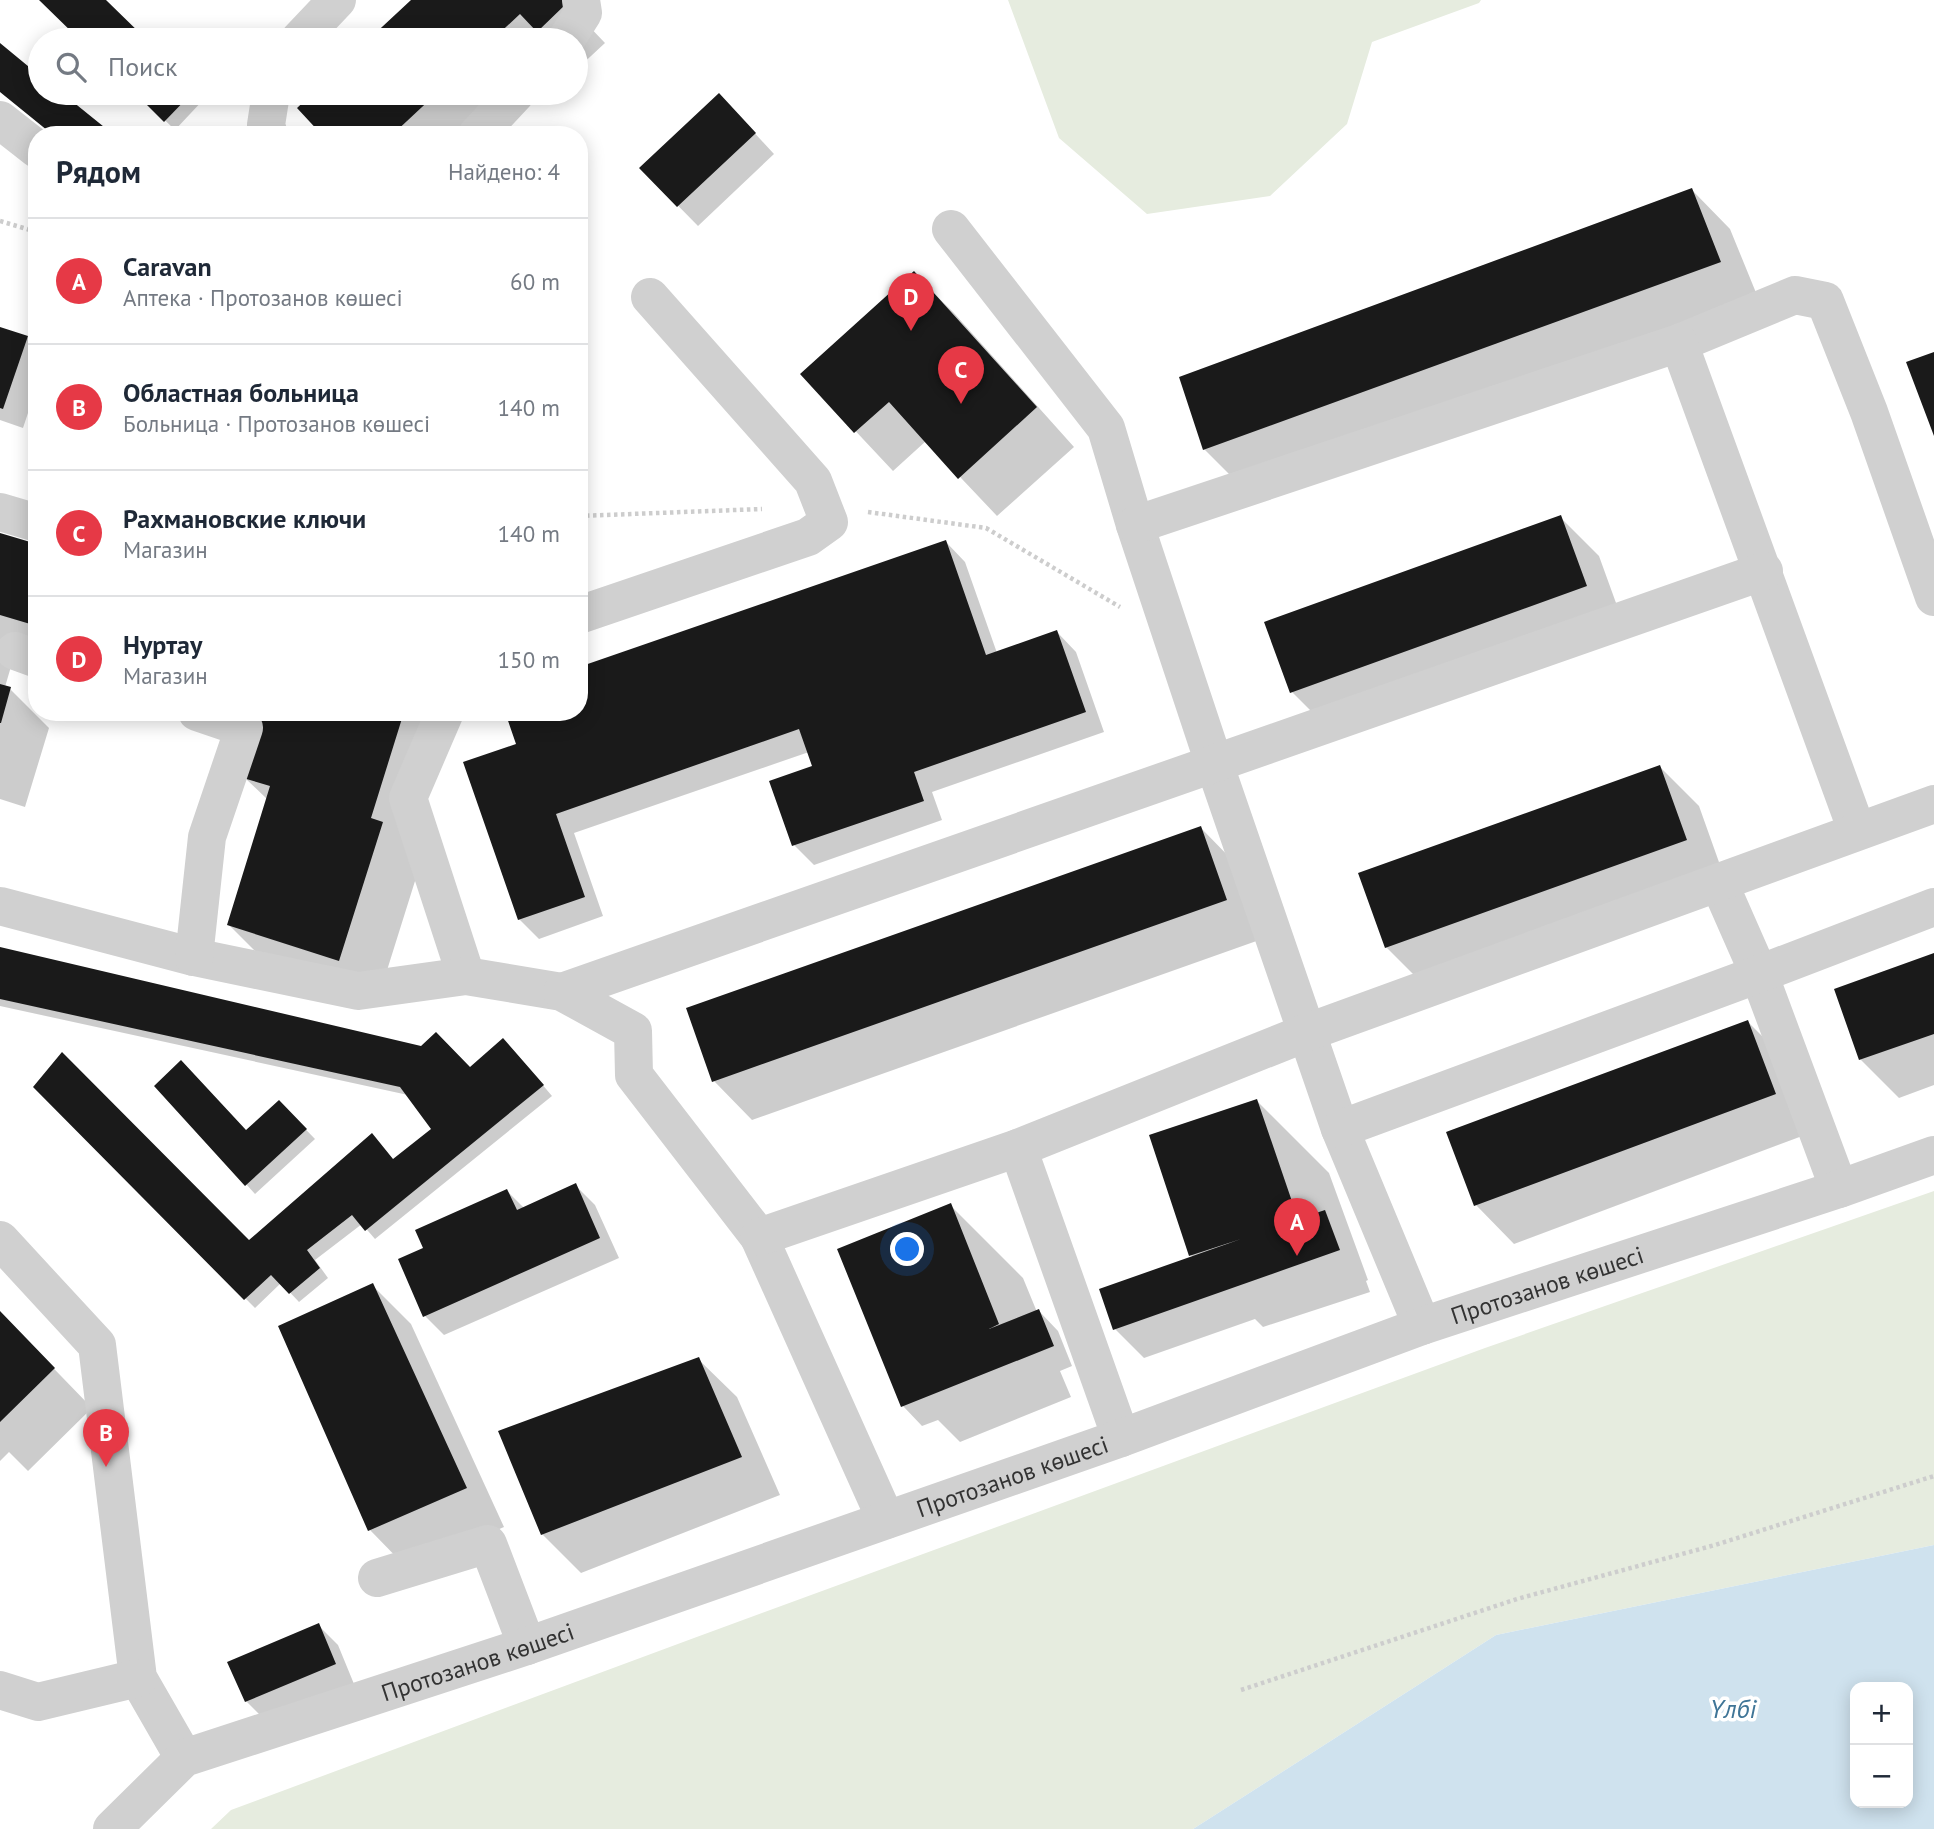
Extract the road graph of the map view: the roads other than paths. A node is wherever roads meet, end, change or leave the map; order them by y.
1 (337, 0) edge
2 (581, 0) edge
3 (310, 28) edge
4 (574, 28) edge
5 (269, 105) edge
6 (505, 105) edge
7 (0, 120) edge
8 (266, 126) edge
9 (485, 126) edge
10 (28, 142) edge
11 (951, 229) dead end
12 (650, 297) dead end
13 (1679, 343) junction
14 (0, 512) edge
15 (28, 520) edge
16 (1135, 525) junction
17 (1764, 570) junction
18 (1934, 597) edge
19 (588, 612) edge
20 (247, 721) edge
21 (441, 721) edge
22 (1214, 764) junction
23 (1934, 804) edge
24 (1857, 831) junction
25 (1719, 883) junction
26 (0, 906) edge
27 (1934, 907) edge
28 (194, 957) junction
29 (1759, 974) junction
30 (466, 976) junction
31 (562, 992) junction
32 (1308, 1032) junction
33 (1340, 1129) junction
34 (1018, 1148) junction
35 (1934, 1155) edge
36 (1839, 1189) junction
37 (759, 1237) junction
38 (0, 1240) edge
39 (1422, 1326) junction
40 (1121, 1438) junction
41 (886, 1520) junction
42 (377, 1578) dead end
43 (527, 1646) junction
44 (138, 1678) junction
45 (0, 1690) edge
46 (184, 1758) junction
47 (112, 1829) edge

1 - 3 street
2 - 4 street
5 - 8 street
6 - 9 street
7 - 10 street
11 - 16 street
12 - 19 street
13 - 16 street
13 - 17 street
13 - 18 street
14 - 15 street
16 - 22 street
17 - 22 street
17 - 24 street
20 - 28 street
21 - 30 street
22 - 31 street
22 - 32 street
23 - 24 street
24 - 25 street
25 - 29 street
25 - 32 street
26 - 28 street
27 - 29 street
28 - 30 street
29 - 33 street
29 - 36 street
30 - 31 street
31 - 37 street
32 - 33 street
32 - 34 street
33 - 39 street
34 - 37 street
34 - 40 street
35 - 36 street, Протозанов көшесі
36 - 39 street, Протозанов көшесі
37 - 41 street
38 - 44 street
39 - 40 street, Протозанов көшесі
40 - 41 street, Протозанов көшесі
41 - 43 street, Протозанов көшесі
42 - 43 street
43 - 46 street, Протозанов көшесі
44 - 45 street
44 - 46 street
46 - 47 street, Протозанов көшесі

